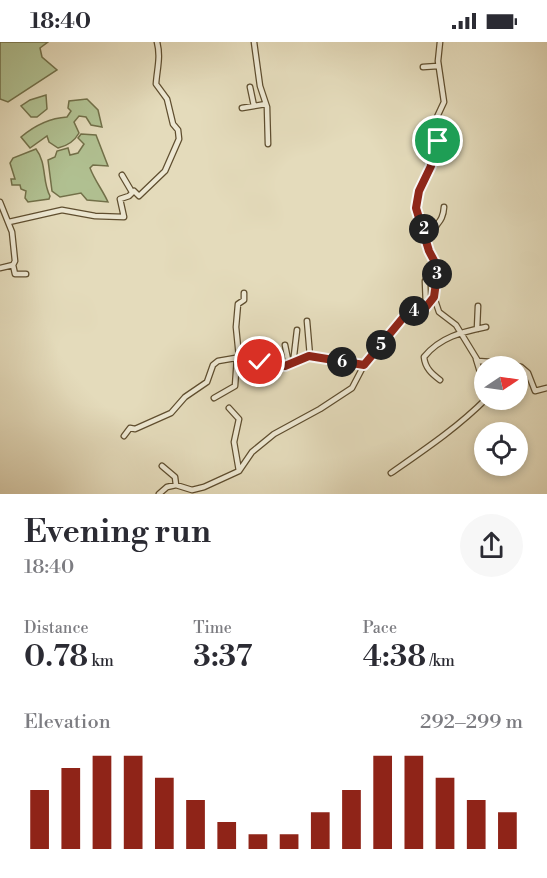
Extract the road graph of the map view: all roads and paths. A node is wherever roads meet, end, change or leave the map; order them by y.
1 (157, 42) edge
2 (254, 42) edge
3 (440, 42) edge
4 (438, 66) junction
5 (423, 67) dead end
6 (250, 87) dead end
7 (266, 104) junction
8 (254, 106) junction
9 (242, 108) dead end
10 (450, 123) dead end
11 (268, 144) dead end
12 (431, 145) junction
13 (122, 175) dead end
14 (132, 192) junction
15 (0, 202) edge
16 (444, 207) dead end
17 (9, 222) junction
18 (426, 237) junction
19 (13, 265) junction
20 (0, 268) edge
21 (26, 274) dead end
22 (425, 281) dead end
23 (244, 294) dead end
24 (434, 297) junction
25 (478, 306) dead end
26 (426, 307) junction
27 (307, 321) dead end
28 (486, 327) dead end
29 (477, 329) junction
30 (297, 330) dead end
31 (460, 333) junction
32 (285, 345) dead end
33 (250, 350) dead end
34 (309, 356) junction
35 (474, 356) edge
36 (238, 358) junction
37 (253, 358) junction
38 (291, 364) junction
39 (364, 365) junction
40 (528, 373) edge
41 (440, 380) dead end
42 (547, 388) edge
43 (214, 398) dead end
44 (229, 408) dead end
45 (474, 410) edge
46 (124, 436) dead end
47 (162, 466) dead end
48 (239, 471) junction
49 (391, 473) dead end
50 (176, 485) junction
51 (159, 494) edge

1 - 14 street
2 - 7 street
3 - 4 street
4 - 5 street
4 - 12 street
6 - 8 street
7 - 8 street
7 - 11 street
8 - 9 street
10 - 12 street
12 - 18 street
13 - 14 street
14 - 17 street
15 - 17 street
16 - 18 street
17 - 19 street
18 - 24 street
19 - 20 street
19 - 21 street
22 - 26 street
23 - 36 street
24 - 26 street
24 - 31 street
25 - 29 street
26 - 39 street
27 - 34 street
28 - 29 street
29 - 31 street
30 - 38 street
31 - 35 street
31 - 41 street
32 - 38 street
33 - 37 street
34 - 38 street
34 - 39 street
36 - 37 street
36 - 43 street
36 - 46 street
37 - 38 street
39 - 48 street
40 - 42 street
44 - 48 street
45 - 49 street
47 - 50 street
48 - 50 street
50 - 51 street

